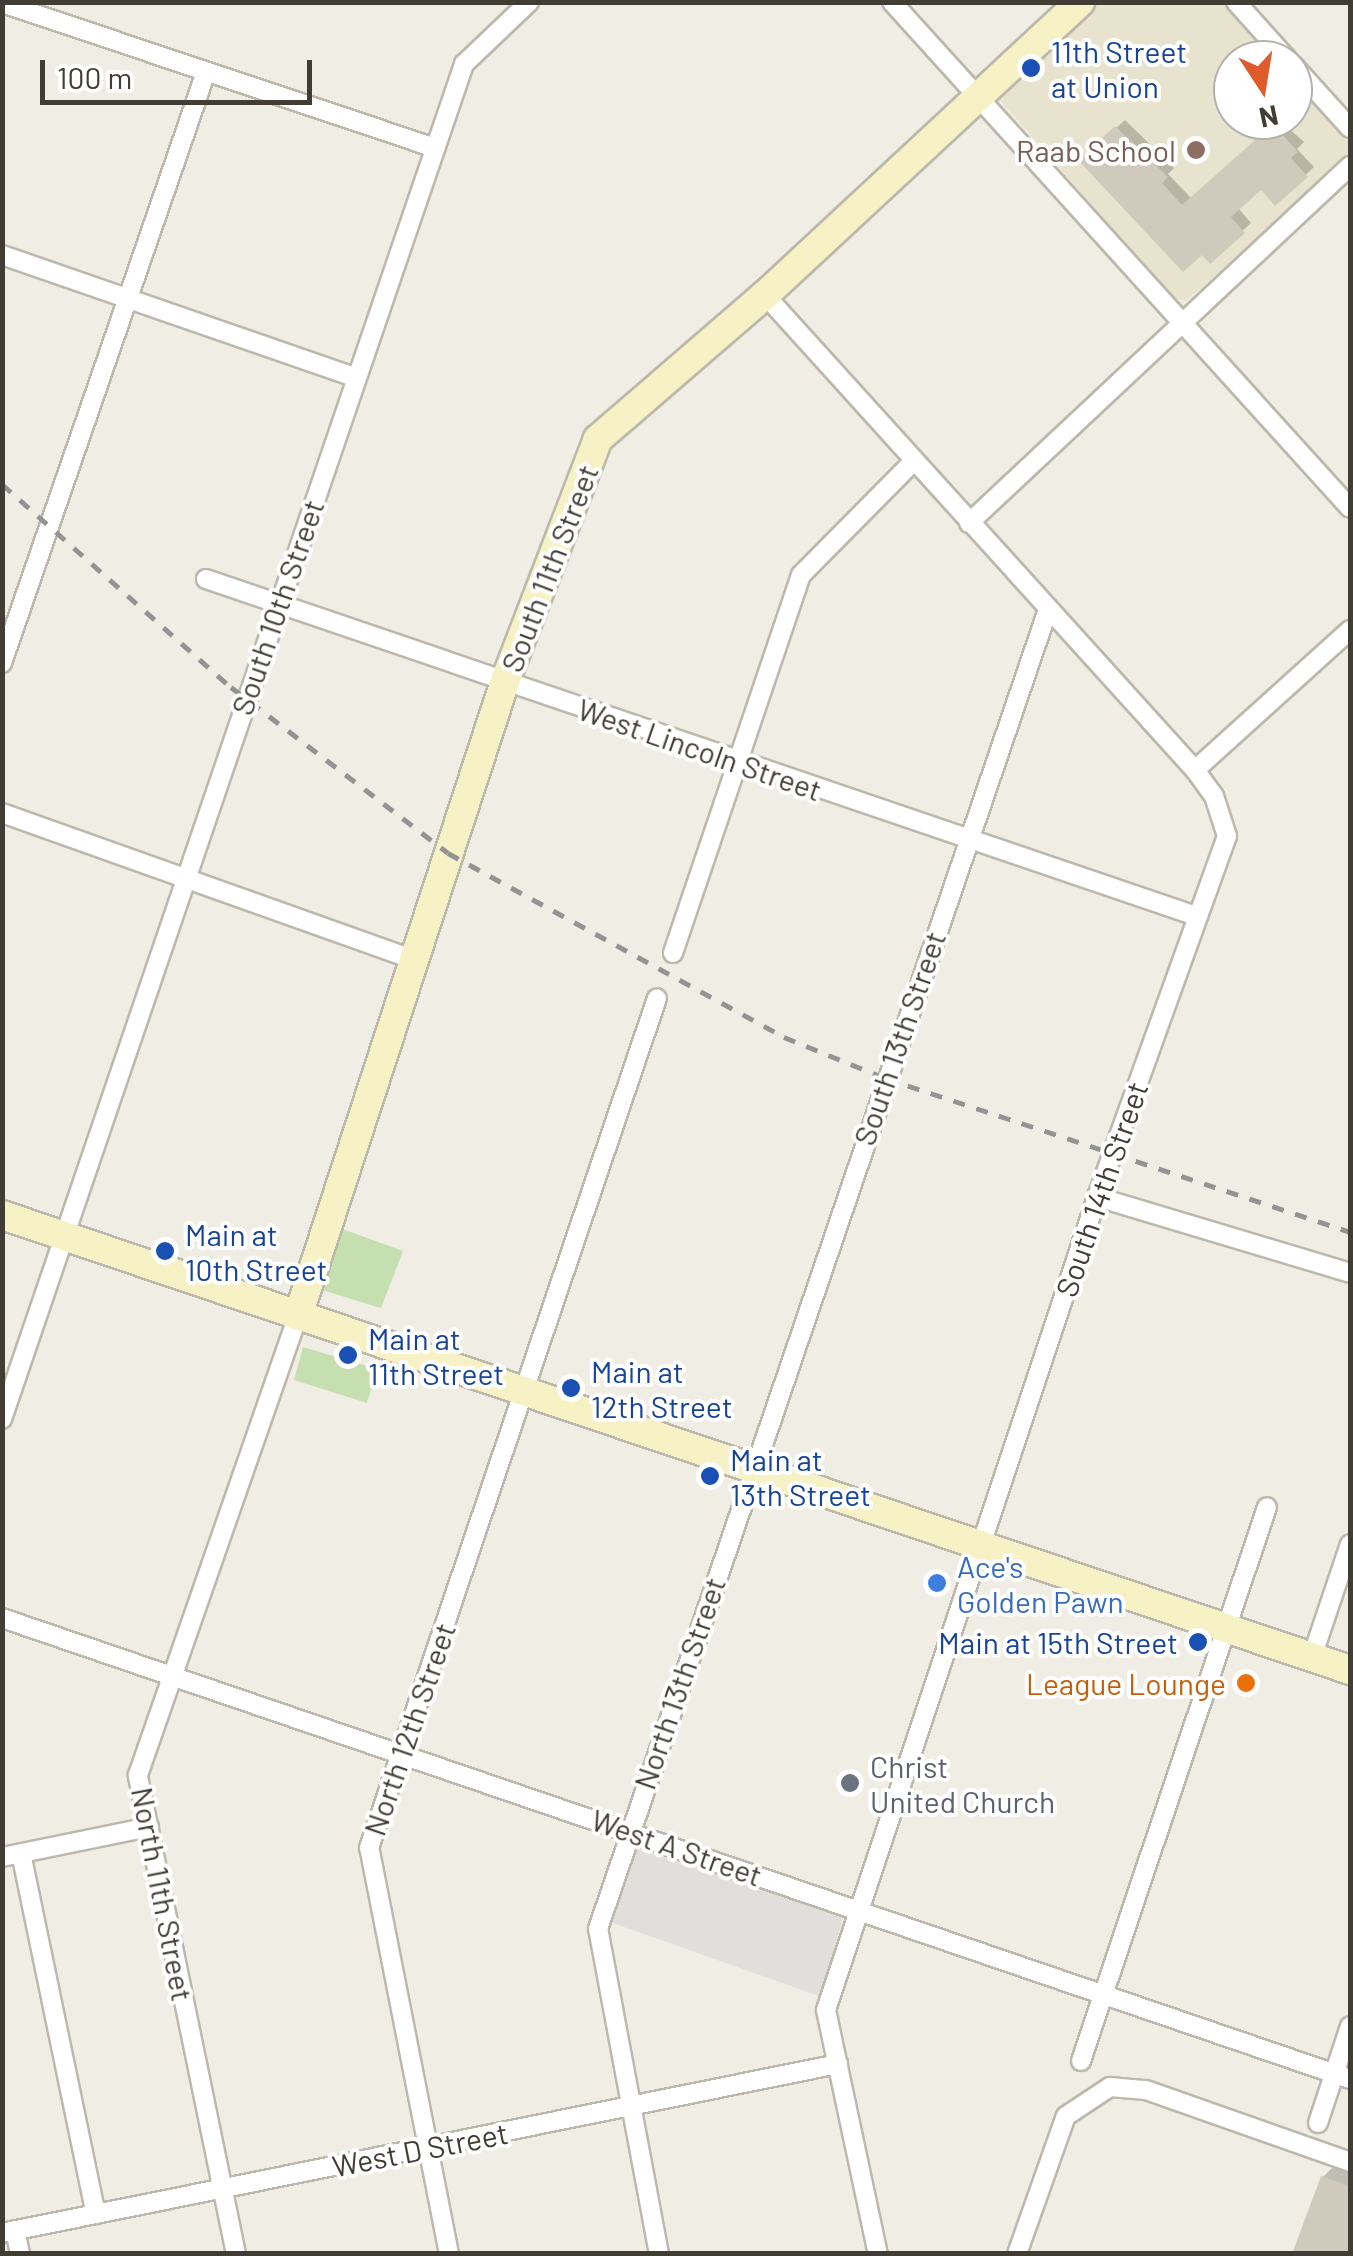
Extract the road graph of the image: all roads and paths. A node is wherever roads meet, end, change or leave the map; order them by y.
1 (530, 2) edge
2 (892, 2) edge
3 (1080, 2) edge
4 (1236, 2) edge
5 (2, 4) edge
6 (1271, 40) edge
7 (206, 72) junction
8 (1313, 87) edge
9 (981, 97) junction
10 (1350, 128) edge
11 (434, 148) junction
12 (1350, 166) edge
13 (2, 255) edge
14 (766, 295) junction
15 (128, 299) junction
16 (1184, 320) junction
17 (355, 377) junction
18 (912, 462) junction
19 (1350, 508) edge
20 (969, 523) junction
21 (206, 579) dead end
22 (278, 604) junction
23 (1046, 612) junction
24 (1350, 630) edge
25 (2, 663) edge
26 (505, 681) junction
27 (736, 762) junction
28 (1195, 770) junction
29 (2, 814) edge
30 (967, 839) junction
31 (186, 878) junction
32 (1196, 916) junction
33 (673, 954) dead end
34 (413, 958) junction
35 (657, 998) dead end
36 (1097, 1197) junction
37 (2, 1216) edge
38 (65, 1237) junction
39 (1350, 1273) edge
40 (298, 1316) junction
41 (524, 1390) junction
42 (2, 1419) edge
43 (753, 1465) junction
44 (1267, 1507) dead end
45 (982, 1544) junction
46 (1350, 1544) edge
47 (2, 1618) edge
48 (1227, 1626) junction
49 (1312, 1657) junction
50 (1350, 1670) edge
51 (170, 1676) junction
52 (400, 1752) junction
53 (149, 1827) junction
54 (629, 1830) junction
55 (12, 1855) edge
56 (858, 1909) junction
57 (1104, 1993) junction
58 (1350, 2026) edge
59 (1081, 2061) dead end
60 (838, 2064) junction
61 (1342, 2076) edge
62 (631, 2106) junction
63 (1318, 2123) dead end
64 (428, 2147) junction
65 (1350, 2162) edge
66 (222, 2188) junction
67 (96, 2214) junction
68 (9, 2231) edge
69 (20, 2254) edge
70 (236, 2254) edge
71 (449, 2254) edge
72 (660, 2254) edge
73 (878, 2254) edge
74 (1017, 2254) edge

1 - 11 street, South 10th Street
2 - 9 street
3 - 9 street, South 11th Street
4 - 6 street
5 - 7 street
7 - 11 street
7 - 15 street
8 - 10 street
9 - 14 street, South 11th Street
9 - 16 street
11 - 17 street, South 10th Street
12 - 16 street
13 - 15 street
14 - 18 street
14 - 26 street, South 11th Street
15 - 17 street
15 - 25 street
16 - 19 street
16 - 20 street
17 - 22 street, South 10th Street
18 - 20 street
18 - 27 street
20 - 23 street
21 - 22 street, West Lincoln Street
22 - 26 street, West Lincoln Street
22 - 31 street, South 10th Street
23 - 28 street
23 - 30 street, South 13th Street
24 - 28 street
26 - 27 street, West Lincoln Street
26 - 34 street, South 11th Street
27 - 30 street, West Lincoln Street
27 - 33 street
28 - 32 street, South 14th Street
29 - 31 street
30 - 32 street, West Lincoln Street
30 - 43 street, South 13th Street
31 - 34 street
31 - 38 street, South 10th Street
32 - 36 street, South 14th Street
34 - 40 street, South 11th Street
35 - 41 street, North 12th Street
36 - 39 street
36 - 45 street, South 14th Street
37 - 38 street
38 - 40 street
38 - 42 street, South 10th Street
40 - 41 street
40 - 51 street, North 11th Street
41 - 43 street
41 - 52 street, North 12th Street
43 - 45 street
43 - 54 street, North 13th Street
44 - 48 street
45 - 48 street
45 - 56 street, South 14th Street
46 - 49 street
47 - 51 street, West A Street
48 - 49 street
48 - 57 street
49 - 50 street
51 - 52 street, West A Street
51 - 53 street, North 11th Street
52 - 54 street, West A Street
52 - 64 street, North 12th Street
53 - 55 street
53 - 66 street, North 11th Street
54 - 56 street, West A Street
54 - 62 street, North 13th Street
55 - 67 street
56 - 57 street, West A Street
56 - 60 street, South 14th Street
57 - 59 street
57 - 61 street, West A Street
58 - 61 street
60 - 62 street, West D Street
60 - 73 street, South 14th Street
61 - 63 street
62 - 64 street, West D Street
62 - 72 street, North 13th Street
64 - 66 street, West D Street
64 - 71 street, North 12th Street
65 - 74 street
66 - 67 street, West D Street
66 - 70 street, North 11th Street
67 - 68 street, West D Street
68 - 69 street

